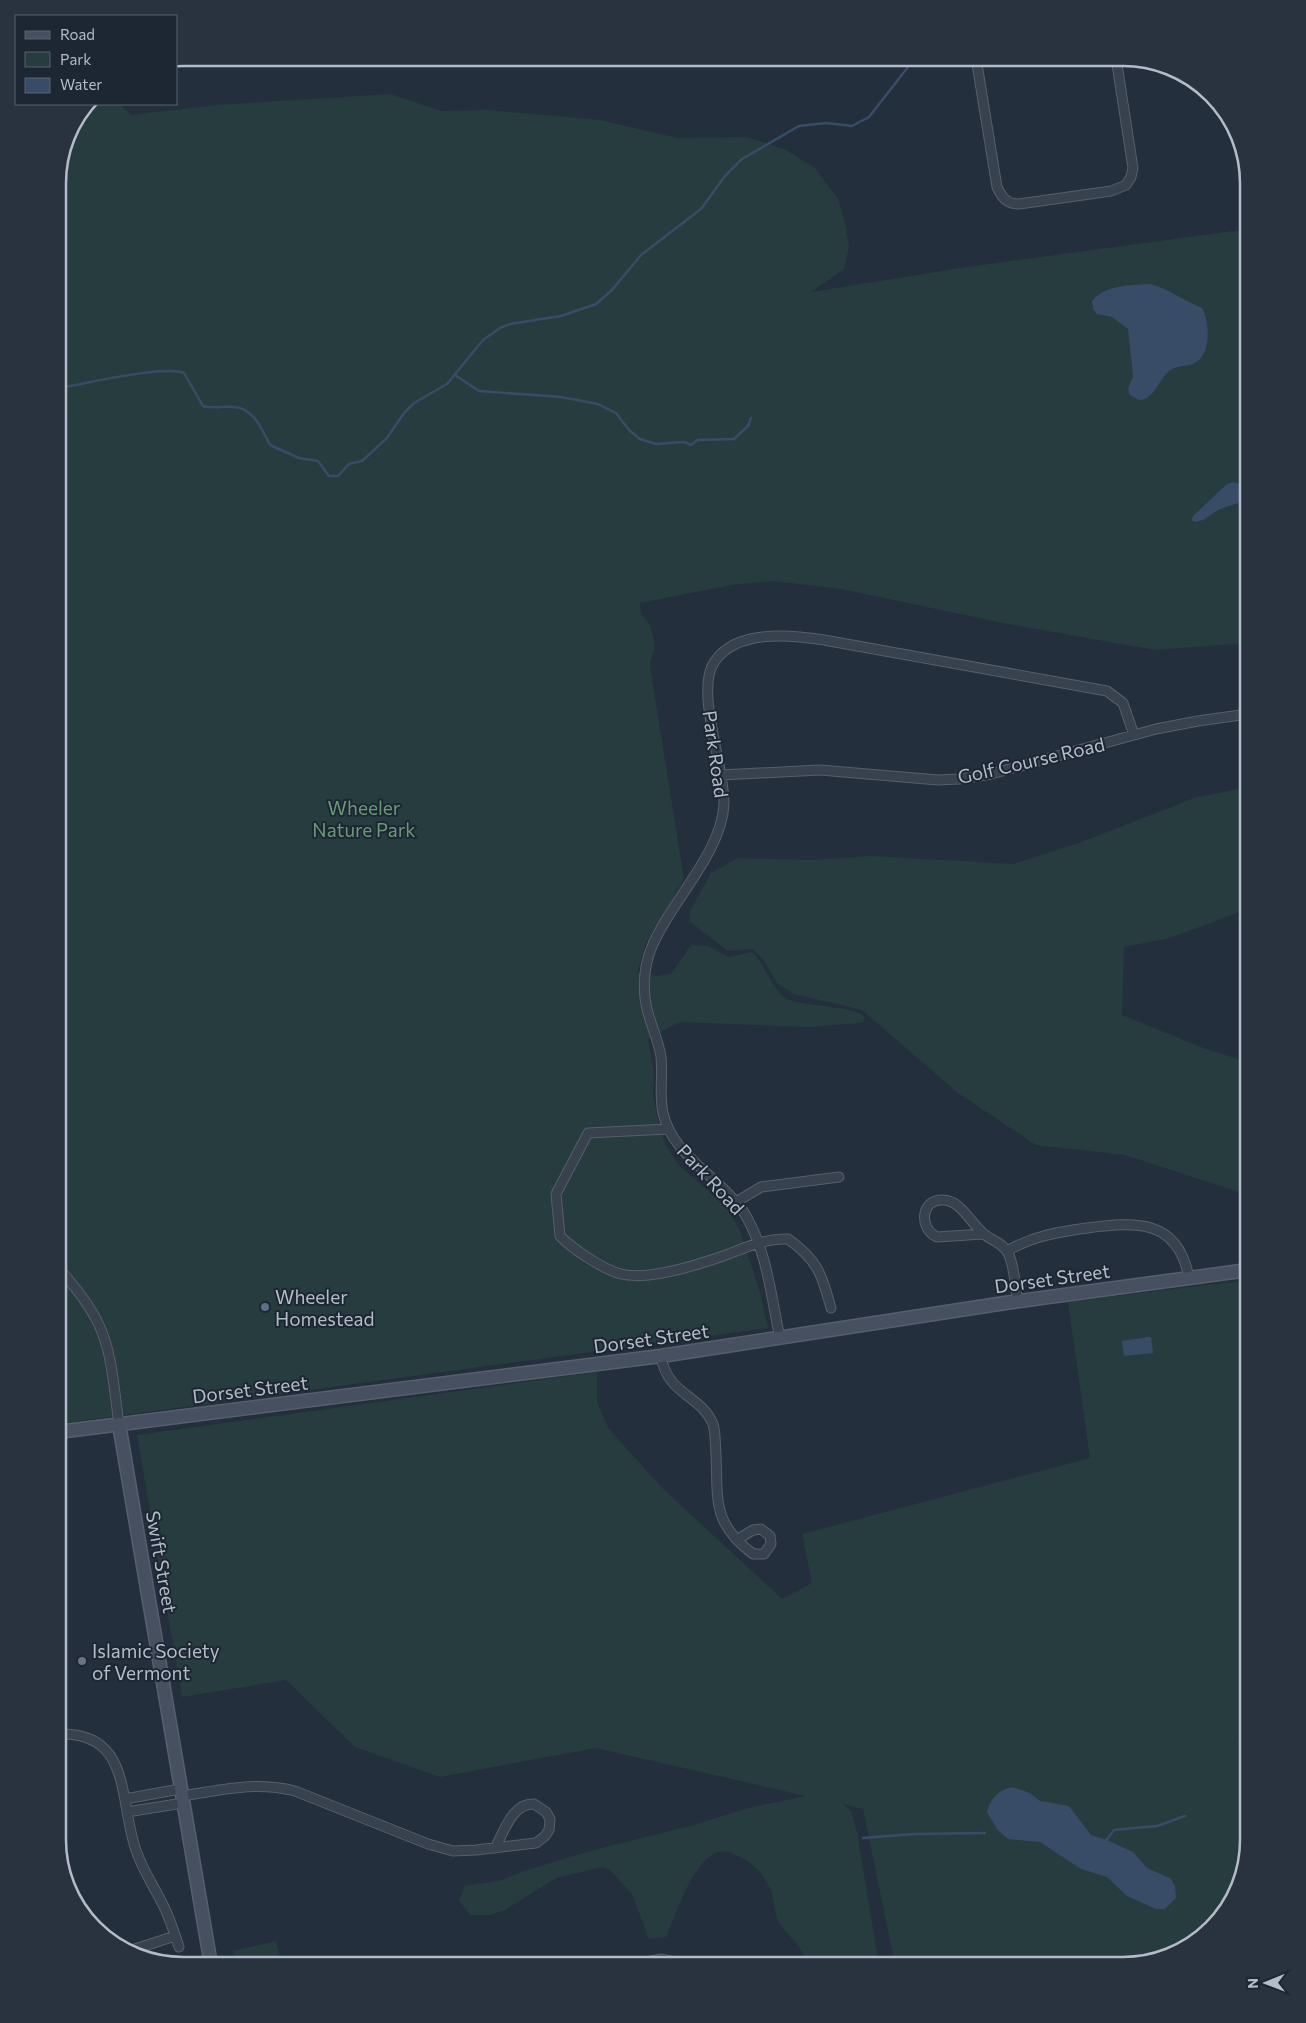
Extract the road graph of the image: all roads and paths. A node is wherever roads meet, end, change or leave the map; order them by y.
1 (977, 67) edge
2 (1117, 67) edge
3 (1240, 715) edge
4 (1134, 735) junction
5 (721, 775) junction
6 (668, 1129) junction
7 (838, 1177) dead end
8 (736, 1202) junction
9 (984, 1234) junction
10 (758, 1242) junction
11 (1007, 1251) junction
12 (1240, 1271) edge
13 (66, 1277) edge
14 (1188, 1278) junction
15 (1018, 1302) junction
16 (832, 1308) dead end
17 (780, 1338) junction
18 (661, 1356) junction
19 (119, 1424) junction
20 (66, 1431) edge
21 (738, 1540) dead end
22 (66, 1735) edge
23 (182, 1796) junction
24 (125, 1799) junction
25 (127, 1812) junction
26 (495, 1848) junction
27 (175, 1936) junction
28 (179, 1947) dead end
29 (139, 1948) edge
30 (209, 1956) edge

1 - 2 street
3 - 4 street, Golf Course Road
4 - 5 street, Golf Course Road
4 - 5 street, Park Road
5 - 6 street, Park Road
6 - 8 street, Park Road
6 - 10 street
7 - 8 street
8 - 10 street, Park Road
9 - 9 street
9 - 11 street
10 - 16 street
10 - 17 street, Park Road
11 - 14 street
11 - 15 street
12 - 14 street, Dorset Street
13 - 19 street, Swift Street
14 - 15 street, Dorset Street
15 - 17 street, Dorset Street
17 - 18 street, Dorset Street
18 - 19 street, Dorset Street
18 - 21 street
19 - 20 street, Dorset Street
19 - 23 street, Swift Street
22 - 24 street
23 - 24 street
23 - 25 street
23 - 26 street
23 - 30 street, Swift Street
24 - 25 street
25 - 27 street
26 - 26 street
27 - 28 street
27 - 29 street

